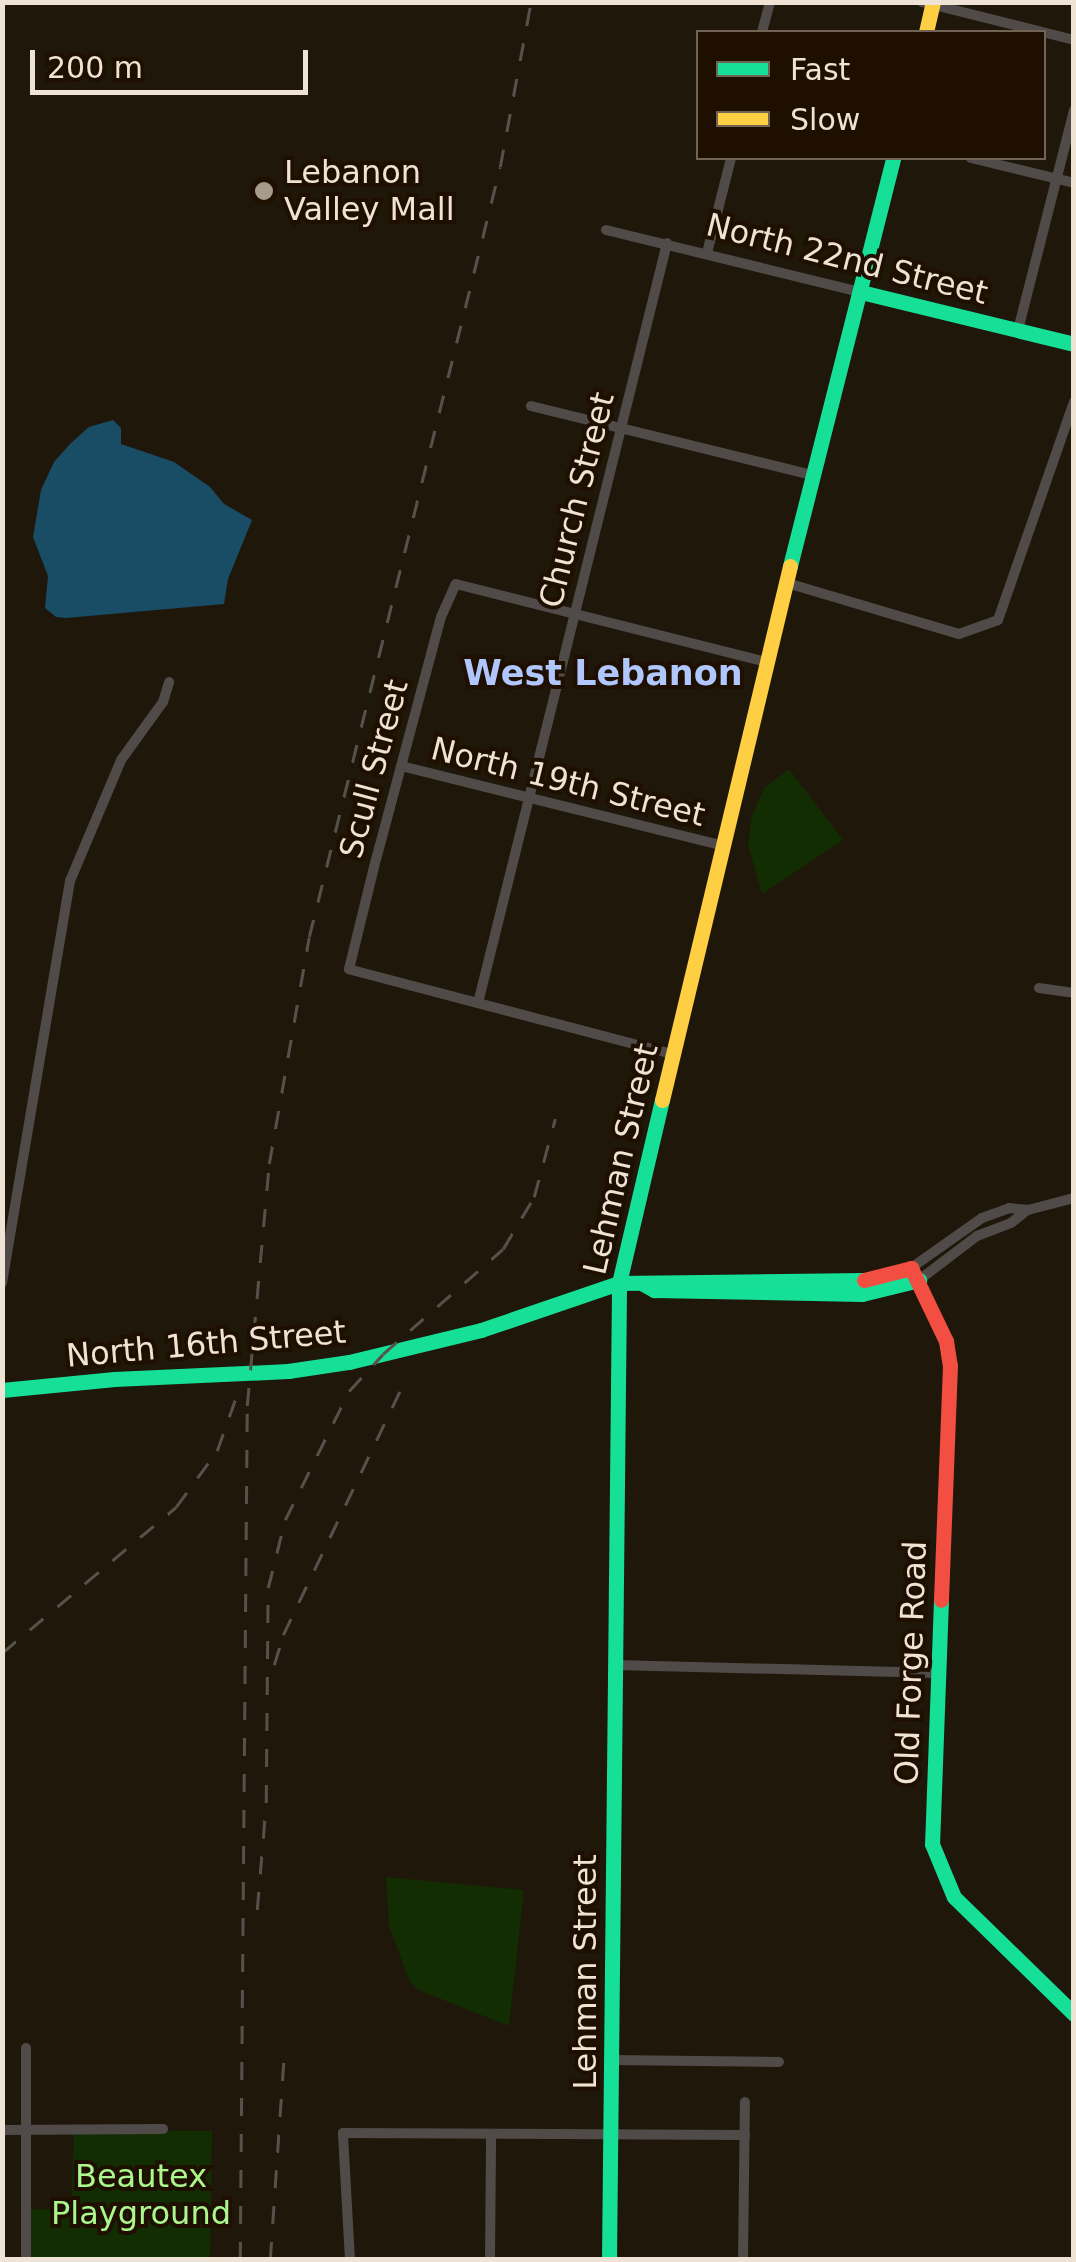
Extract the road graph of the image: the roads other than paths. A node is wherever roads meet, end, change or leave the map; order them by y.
1 (770, 2) edge
2 (929, 3) edge
3 (763, 30) edge
4 (926, 30) edge
5 (1035, 30) edge
6 (1046, 33) edge
7 (1074, 40) edge
8 (1074, 110) edge
9 (730, 160) edge
10 (894, 160) edge
11 (979, 160) edge
12 (1056, 179) junction
13 (1074, 183) edge
14 (606, 230) dead end
15 (667, 243) junction
16 (707, 253) junction
17 (861, 292) junction
18 (1018, 330) junction
19 (1074, 344) edge
20 (1074, 402) edge
21 (530, 406) dead end
22 (621, 427) junction
23 (815, 476) junction
24 (787, 583) junction
25 (576, 613) junction
26 (766, 662) junction
27 (169, 682) dead end
28 (400, 766) junction
29 (529, 798) junction
30 (724, 846) junction
31 (1039, 988) dead end
32 (1074, 993) edge
33 (478, 1003) junction
34 (672, 1054) junction
35 (1074, 1198) edge
36 (915, 1274) junction
37 (619, 1282) junction
38 (2, 1283) edge
39 (2, 1390) edge
40 (614, 1665) junction
41 (937, 1672) junction
42 (1074, 2014) edge
43 (26, 2048) dead end
44 (612, 2060) junction
45 (780, 2062) dead end
46 (745, 2102) dead end
47 (163, 2129) dead end
48 (2, 2130) edge
49 (25, 2130) junction
50 (491, 2134) junction
51 (611, 2135) junction
52 (745, 2136) junction
53 (26, 2260) edge
54 (350, 2260) edge
55 (490, 2260) edge
56 (609, 2260) edge
57 (743, 2260) edge

1 - 3 street
2 - 4 main road
2 - 5 street
6 - 7 street
8 - 12 street
9 - 16 street
10 - 17 main road, Lehman Street
11 - 12 street
12 - 13 street
12 - 18 street
14 - 15 street, North 22nd Street
15 - 16 street, North 22nd Street
15 - 22 street, Church Street
16 - 17 street, North 22nd Street
17 - 18 main road, North 22nd Street
17 - 23 main road, Lehman Street
18 - 19 main road, North 22nd Street
20 - 24 street
21 - 22 street
22 - 23 street
22 - 25 street, Church Street
23 - 24 main road, Lehman Street
24 - 26 main road, Lehman Street
25 - 26 street
25 - 28 street, Scull Street
25 - 29 street, Church Street
26 - 30 main road, Lehman Street
27 - 38 street
28 - 29 street, North 19th Street
28 - 33 street, Scull Street
29 - 30 street, North 19th Street
29 - 33 street, Church Street
30 - 34 main road, Lehman Street
31 - 32 street
33 - 34 street
34 - 37 main road, Lehman Street
35 - 36 street, North 16th Street
36 - 37 main road, North 16th Street
36 - 41 main road, Old Forge Road
37 - 39 main road, North 16th Street
37 - 40 main road, Lehman Street
40 - 41 street
40 - 44 main road, Lehman Street
41 - 42 main road, Old Forge Road
43 - 49 street
44 - 45 street
44 - 51 main road, Lehman Street
46 - 52 street
47 - 49 street
48 - 49 street
49 - 53 street
50 - 51 street
50 - 54 street
50 - 55 street
51 - 52 street
51 - 56 main road, Lehman Street
52 - 57 street

